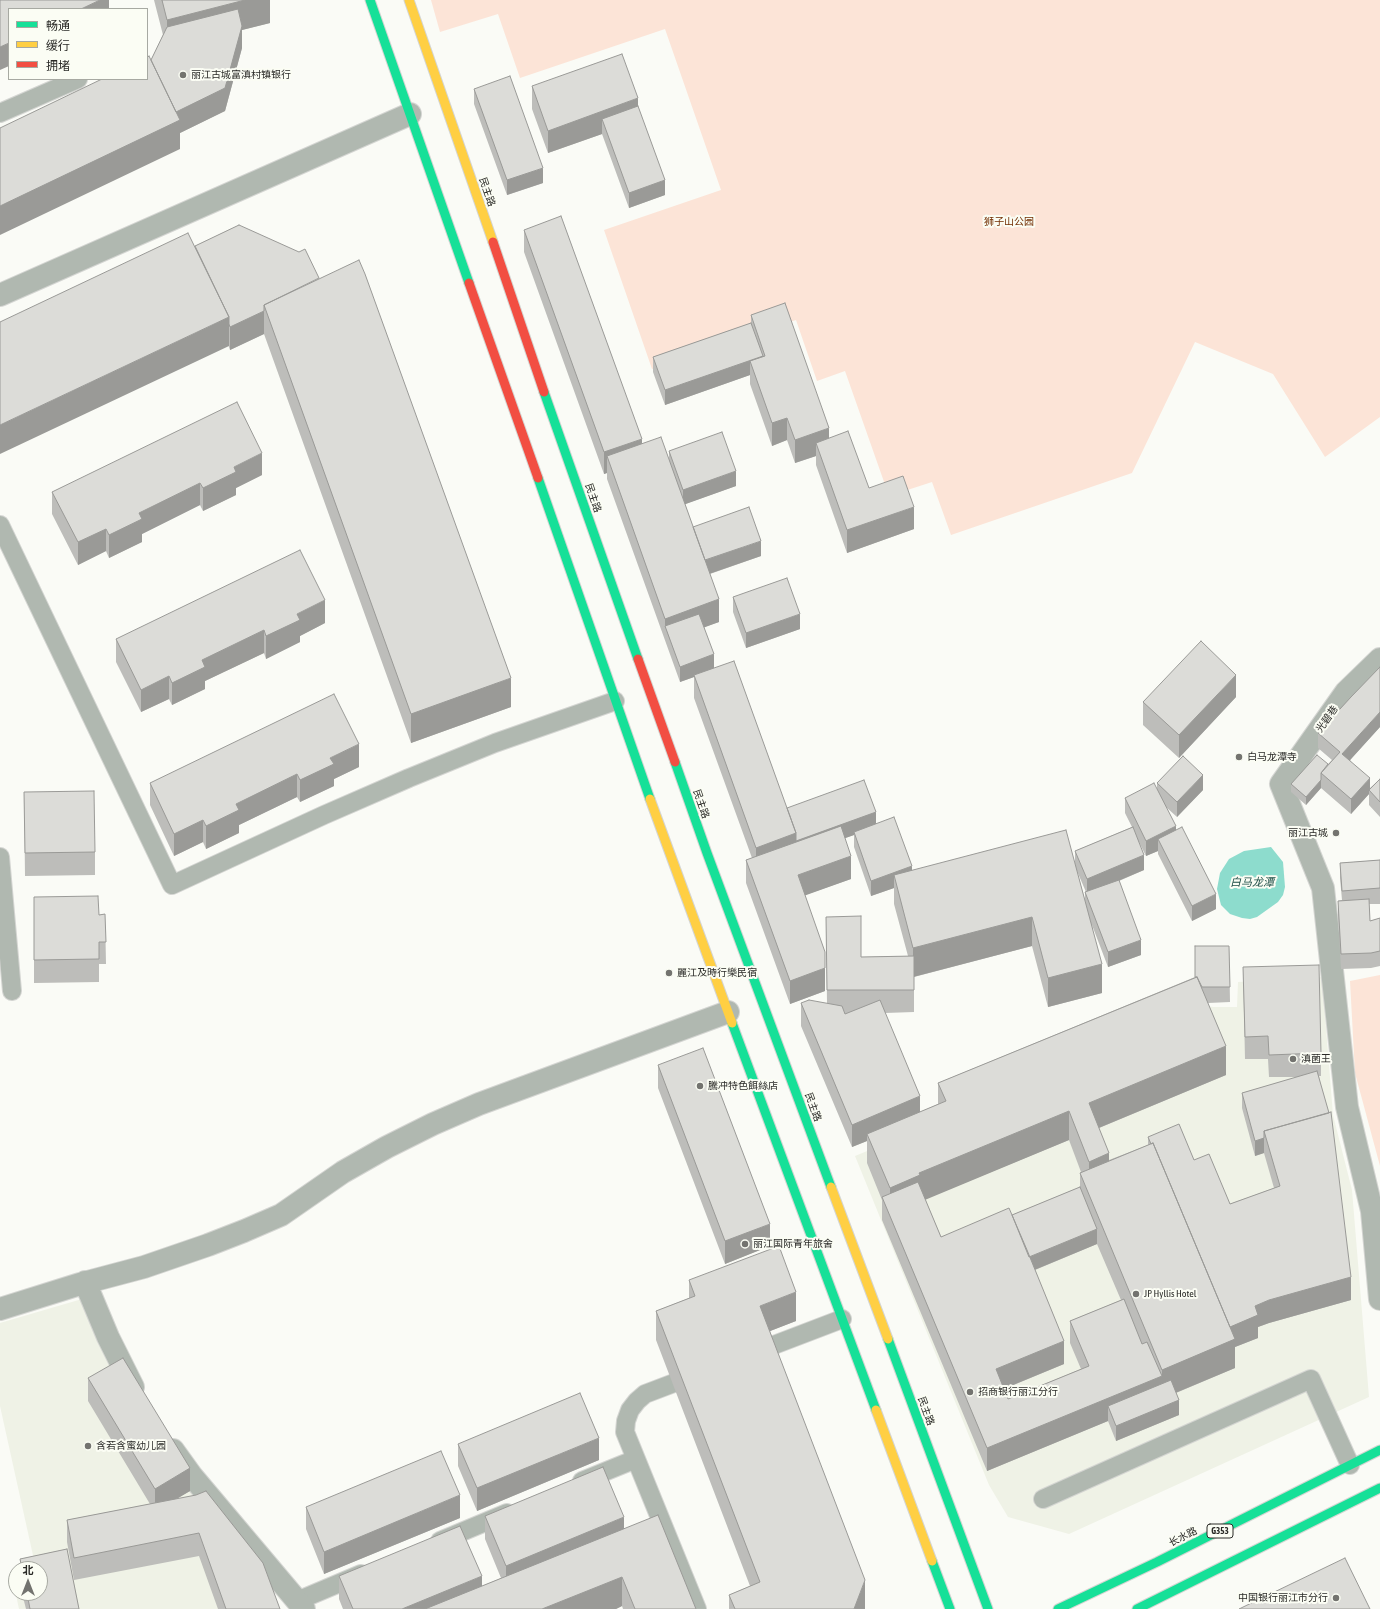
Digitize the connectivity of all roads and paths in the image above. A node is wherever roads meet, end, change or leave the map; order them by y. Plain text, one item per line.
1 (370, 0) edge
2 (408, 0) edge
3 (76, 80) edge
4 (0, 113) edge
5 (410, 114) junction
6 (0, 295) edge
7 (0, 524) edge
8 (1380, 659) edge
9 (615, 701) junction
10 (0, 857) edge
11 (12, 991) dead end
12 (728, 1012) junction
13 (85, 1282) junction
14 (1380, 1299) edge
15 (0, 1309) edge
16 (842, 1319) junction
17 (740, 1358) edge
18 (711, 1369) edge
19 (143, 1403) edge
20 (162, 1434) edge
21 (1380, 1450) edge
22 (636, 1459) junction
23 (1350, 1465) junction
24 (570, 1487) edge
25 (1380, 1488) edge
26 (1042, 1499) dead end
27 (525, 1505) edge
28 (422, 1548) edge
29 (378, 1567) edge
30 (301, 1605) edge
31 (697, 1609) edge
32 (950, 1609) edge
33 (988, 1609) edge
34 (1058, 1609) edge
35 (1137, 1609) edge

1 - 5 main road
2 - 33 main road, 民主路
3 - 4 lane
5 - 6 street
5 - 9 main road
7 - 9 lane
8 - 14 street, 光碧巷
9 - 12 main road
10 - 11 lane
12 - 13 street
12 - 16 main road
13 - 15 street
13 - 19 street
16 - 17 lane
16 - 32 main road
18 - 22 lane
20 - 30 street
21 - 23 main road, 长水路 / G353
22 - 24 lane
22 - 31 lane
23 - 26 lane
23 - 34 main road, 长水路 / G353
25 - 35 main road
27 - 28 lane
29 - 30 lane

